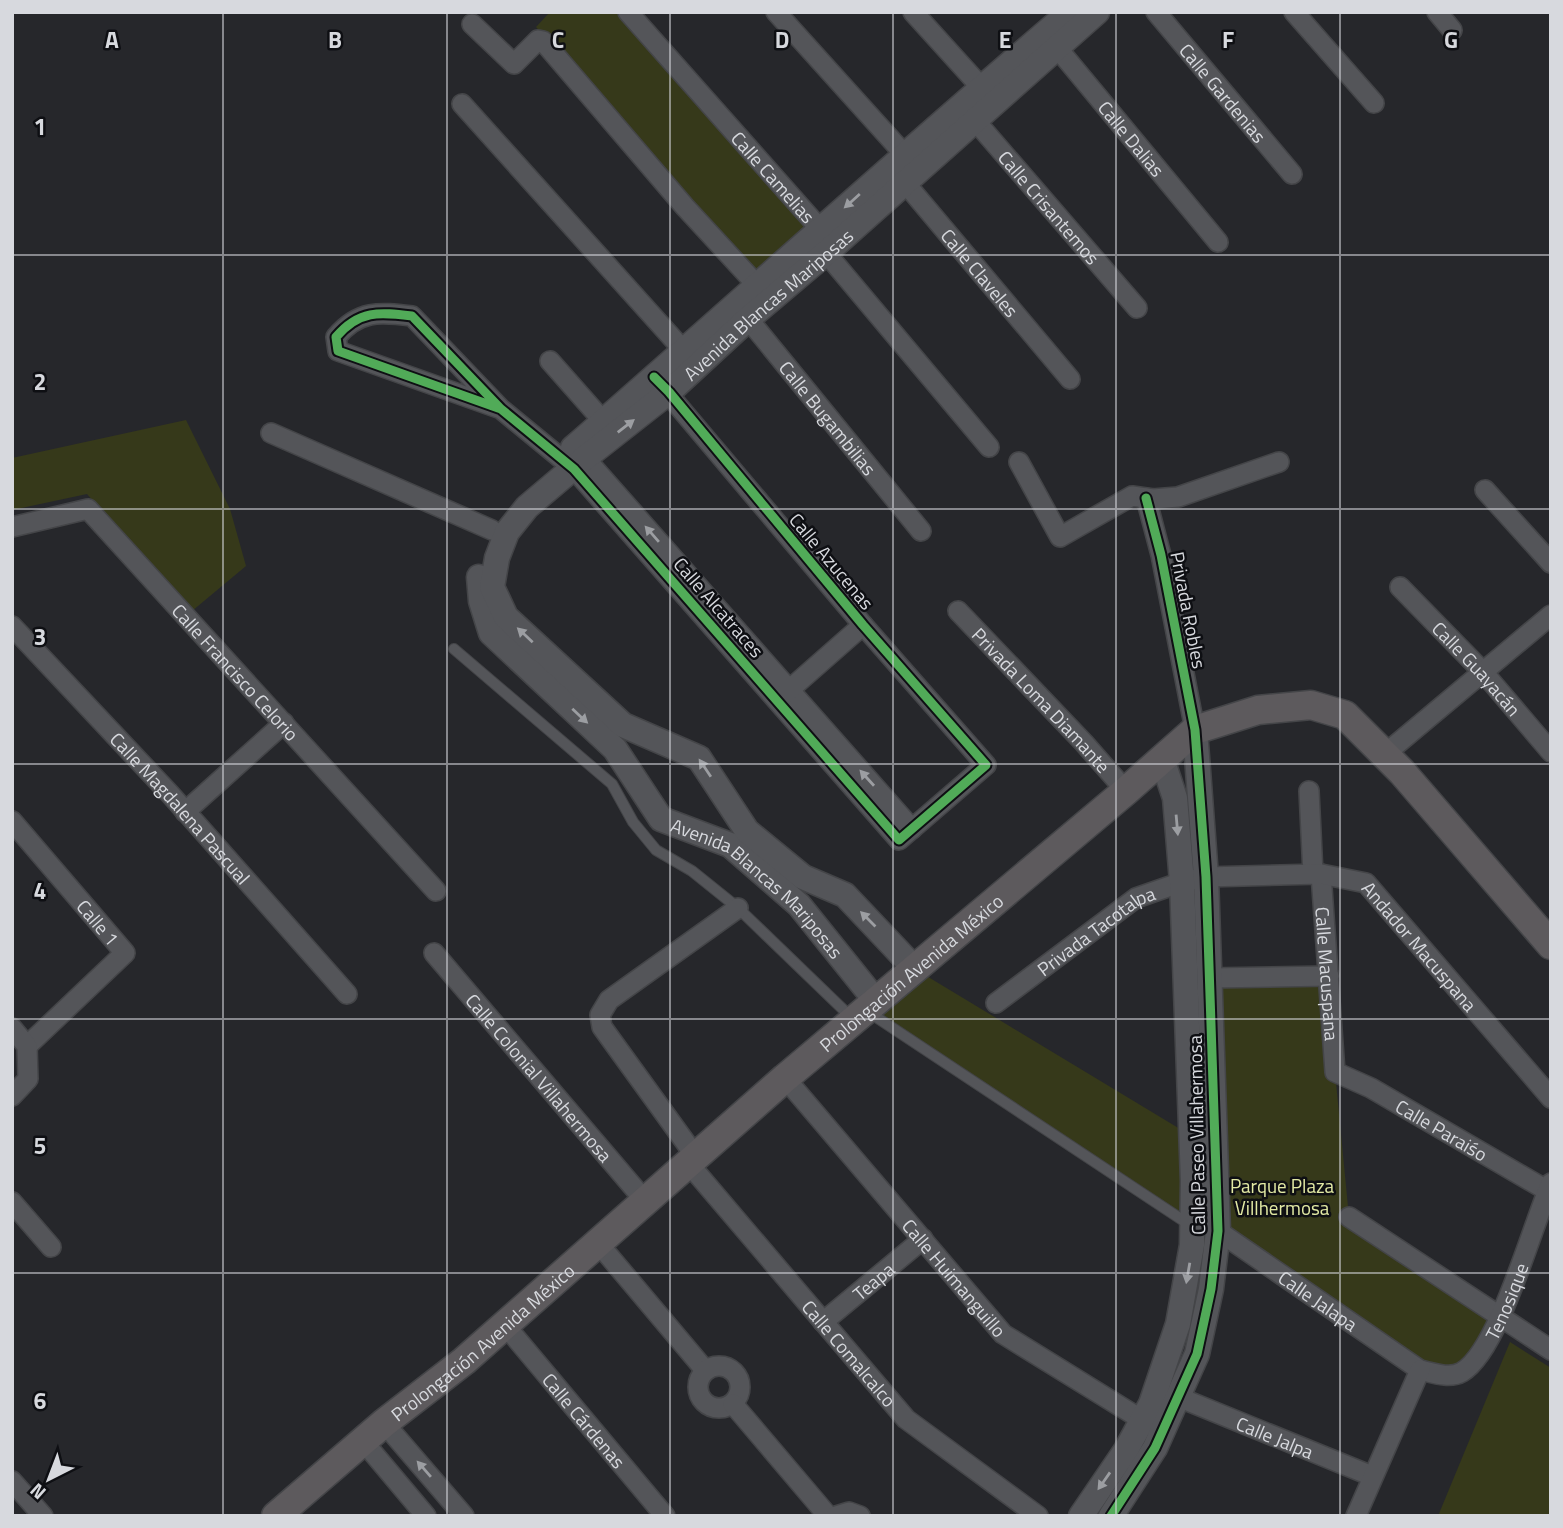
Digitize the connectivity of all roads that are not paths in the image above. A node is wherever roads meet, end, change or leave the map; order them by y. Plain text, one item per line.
1 (628, 12) edge
2 (776, 12) edge
3 (913, 12) edge
4 (1097, 12) edge
5 (1156, 12) edge
6 (1294, 12) edge
7 (1437, 12) edge
8 (472, 24) dead end
9 (1060, 27) edge
10 (1452, 30) dead end
11 (988, 95) junction
12 (1374, 103) dead end
13 (462, 104) dead end
14 (968, 112) junction
15 (905, 168) junction
16 (1292, 174) dead end
17 (823, 241) junction
18 (1218, 242) dead end
19 (764, 293) junction
20 (1138, 308) dead end
21 (742, 312) junction
22 (690, 358) junction
23 (550, 361) dead end
24 (1070, 379) dead end
25 (661, 385) junction
26 (501, 409) junction
27 (603, 421) junction
28 (271, 433) dead end
29 (989, 447) dead end
30 (574, 458) junction
31 (1018, 462) dead end
32 (1279, 462) dead end
33 (1485, 490) dead end
34 (1146, 498) junction
35 (12, 527) edge
36 (492, 530) junction
37 (920, 531) dead end
38 (1551, 563) edge
39 (1400, 587) dead end
40 (958, 611) dead end
41 (1551, 615) edge
42 (863, 625) junction
43 (12, 626) edge
44 (454, 649) dead end
45 (1483, 672) junction
46 (783, 695) junction
47 (284, 723) junction
48 (1195, 730) junction
49 (1551, 752) edge
50 (1385, 754) junction
51 (1162, 759) junction
52 (1126, 791) junction
53 (1308, 791) dead end
54 (186, 812) junction
55 (12, 821) edge
56 (906, 835) joint
57 (1317, 874) junction
58 (1206, 877) junction
59 (1182, 882) junction
60 (436, 891) dead end
61 (738, 908) junction
62 (1551, 945) edge
63 (434, 953) dead end
64 (915, 969) junction
65 (1329, 976) junction
66 (1210, 978) junction
67 (347, 994) dead end
68 (996, 1003) dead end
69 (865, 1010) junction
70 (12, 1028) edge
71 (27, 1046) junction
72 (1335, 1072) joint
73 (785, 1078) junction
74 (12, 1096) edge
75 (1551, 1098) edge
76 (692, 1161) junction
77 (1204, 1181) junction
78 (1549, 1187) edge
79 (12, 1202) edge
80 (646, 1202) junction
81 (1349, 1217) dead end
82 (1205, 1229) junction
83 (923, 1239) junction
84 (598, 1243) junction
85 (51, 1247) dead end
86 (1500, 1317) junction
87 (823, 1322) junction
88 (505, 1325) junction
89 (1551, 1350) edge
90 (705, 1370) junction
91 (1420, 1370) junction
92 (1178, 1397) junction
93 (733, 1404) junction
94 (384, 1423) junction
95 (1152, 1426) junction
96 (363, 1441) junction
97 (1372, 1476) junction
98 (12, 1481) edge
99 (1112, 1515) edge
100 (43, 1516) edge
101 (276, 1516) edge
102 (426, 1516) edge
103 (464, 1516) edge
104 (664, 1516) edge
105 (828, 1516) edge
106 (836, 1516) edge
107 (860, 1516) edge
108 (1038, 1516) edge
109 (1081, 1516) edge
110 (1356, 1516) edge

1 - 17 street, Calle Camelias
2 - 15 street, Calle Claveles
3 - 11 street
4 - 9 street, Avenida Blancas Mariposas
5 - 16 street, Calle Gardenias
6 - 12 street
7 - 10 street
8 - 19 street
9 - 11 street, Avenida Blancas Mariposas
9 - 18 street, Calle Dalias
11 - 14 street, Avenida Blancas Mariposas
13 - 22 street
14 - 15 street, Avenida Blancas Mariposas
14 - 20 street, Calle Crisantemos
15 - 17 street, Avenida Blancas Mariposas
15 - 24 street, Calle Claveles
17 - 19 street, Avenida Blancas Mariposas
17 - 29 street, Calle Camelias
19 - 21 street, Avenida Blancas Mariposas
21 - 22 street, Avenida Blancas Mariposas
21 - 37 street, Calle Bugambilias
22 - 25 street, Avenida Blancas Mariposas
23 - 27 street
25 - 27 street, Avenida Blancas Mariposas
30 -> 25 street, Avenida Blancas Mariposas
25 - 42 street, Calle Azucenas
26 - 26 street, Calle Alcatraces
26 - 30 street, Calle Alcatraces
27 - 30 street, Avenida Blancas Mariposas
28 - 36 street
30 - 36 street, Avenida Blancas Mariposas
30 - 46 street, Calle Alcatraces
64 -> 30 street, Avenida Blancas Mariposas
31 - 34 street
32 - 34 street
33 - 38 street
34 - 48 street, Privada Robles
35 - 47 street, Calle Francisco Celorio
36 -> 69 street, Avenida Blancas Mariposas
39 - 45 street, Calle Guayacán
40 - 52 street, Privada Loma Diamante
41 - 45 street
42 - 46 street
42 - 56 street, Calle Azucenas
43 - 54 street, Calle Magdalena Pascual
44 - 61 lane
45 - 49 street, Calle Guayacán
45 - 50 street
46 - 56 street, Calle Alcatraces
47 - 54 street
47 - 60 street, Calle Francisco Celorio
48 - 50 main road, Prolongación Avenida México
48 - 51 main road, Prolongación Avenida México
48 - 58 street, Calle Paseo Villahermosa
50 - 62 main road, Prolongación Avenida México
51 - 52 main road, Prolongación Avenida México
51 -> 59 street, Calle Paseo Villahermosa
52 - 64 main road, Prolongación Avenida México
53 - 57 street, Calle Macuspana
54 - 67 street, Calle Magdalena Pascual
55 - 71 street, Calle 1
57 - 58 street, Andador Macuspana
57 - 65 street, Calle Macuspana
57 - 75 street, Andador Macuspana
58 - 59 street, Privada Tacotalpa
58 - 66 street, Calle Paseo Villahermosa
59 - 68 street, Privada Tacotalpa
59 - 77 street, Calle Paseo Villahermosa
61 - 69 lane
61 - 76 street, Calle Comalcalco
63 - 80 street, Calle Colonial Villahermosa
64 - 69 main road, Prolongación Avenida México
65 - 66 street
65 - 72 street, Calle Macuspana
66 - 77 street, Calle Paseo Villahermosa
69 - 73 main road, Prolongación Avenida México
69 - 82 lane
70 - 71 street
71 - 74 street
72 - 78 street, Calle Paraiśo
73 - 76 main road, Prolongación Avenida México
73 - 83 street, Calle Huimanguillo
76 - 80 main road, Prolongación Avenida México
76 - 87 street, Calle Comalcalco
77 - 82 street, Calle Paseo Villahermosa
78 - 86 street, Tenosique
79 - 85 street
80 - 84 main road, Prolongación Avenida México
81 - 86 street
82 - 91 street, Calle Jalapa
82 - 92 street, Calle Paseo Villahermosa
82 -> 95 street, Calle Paseo Villahermosa
83 - 87 street, Teapa
83 - 95 street, Calle Huimanguillo
84 - 88 main road, Prolongación Avenida México
84 - 90 street
86 - 89 street
86 - 91 street, Tenosique
87 - 108 street, Calle Comalcalco
88 - 94 main road, Prolongación Avenida México
88 - 104 street, Calle Cárdenas
90 - 93 street
90 - 93 street
91 - 97 street
92 - 95 street, Calle Paseo Villahermosa
92 - 97 street, Calle Jalpa
93 - 105 street
94 - 96 main road, Prolongación Avenida México
103 -> 94 street
95 - 99 street, Calle Paseo Villahermosa
95 -> 109 street, Calle Paseo Villahermosa
96 - 101 main road, Prolongación Avenida México
96 - 102 street
97 - 110 street
98 - 100 street
106 - 107 street

